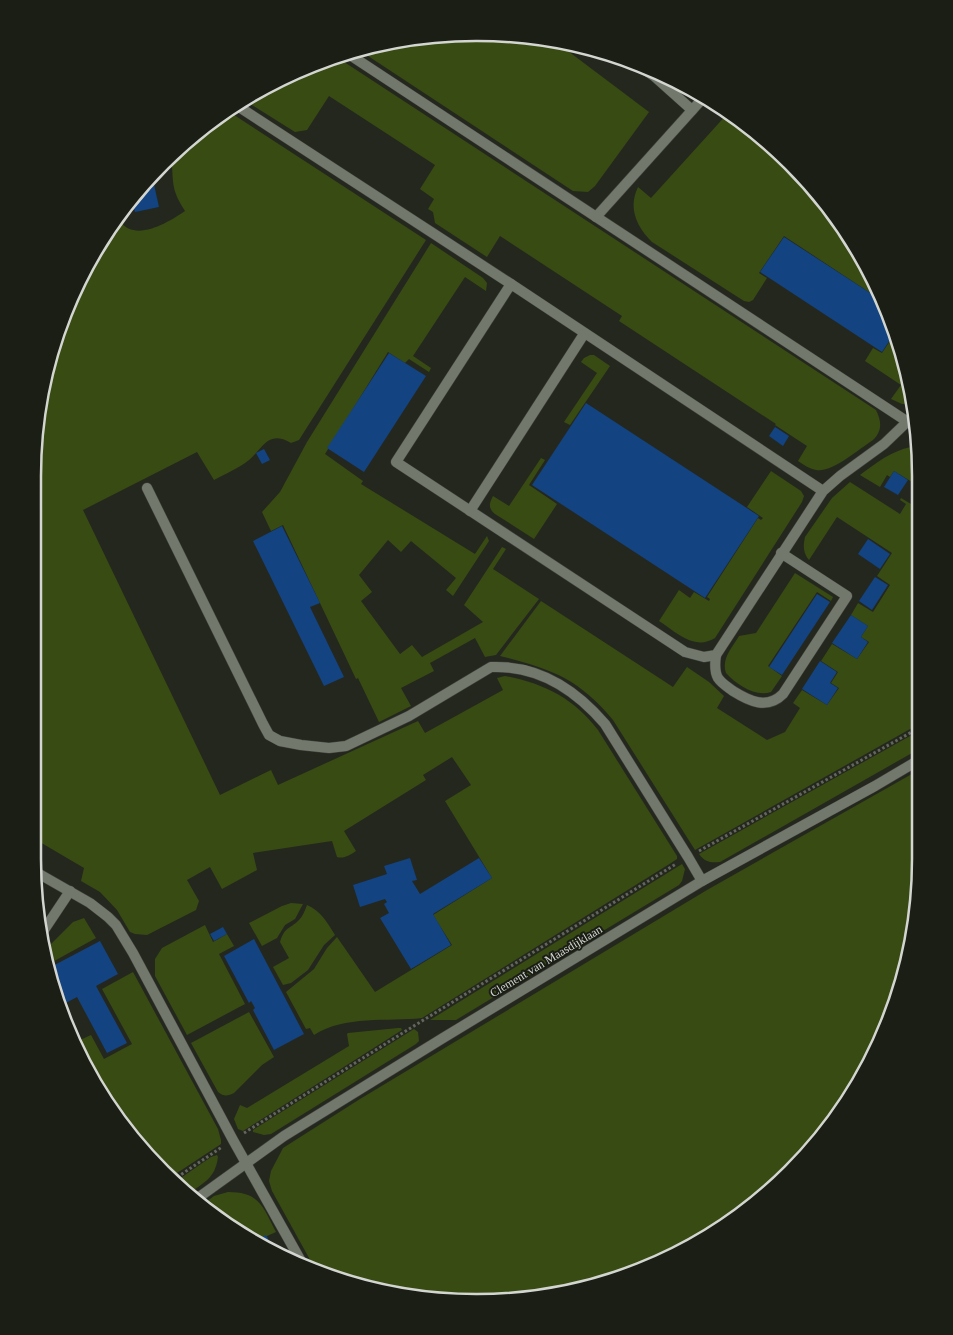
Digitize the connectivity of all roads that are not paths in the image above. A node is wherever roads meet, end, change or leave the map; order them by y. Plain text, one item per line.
1 (355, 59) edge
2 (661, 82) edge
3 (699, 103) edge
4 (243, 110) edge
5 (692, 110) junction
6 (596, 217) junction
7 (510, 284) junction
8 (584, 334) junction
9 (908, 422) edge
10 (909, 429) edge
11 (147, 488) dead end
12 (823, 491) junction
13 (470, 511) junction
14 (781, 553) junction
15 (716, 655) junction
16 (912, 764) edge
17 (42, 875) edge
18 (702, 881) junction
19 (70, 891) junction
20 (47, 926) edge
21 (246, 1162) junction
22 (201, 1195) edge
23 (298, 1255) edge

1 - 6 street
2 - 5 street
3 - 5 street
4 - 7 street
5 - 6 street
6 - 9 street
7 - 8 street
7 - 13 street
8 - 12 street
8 - 13 street
10 - 12 street
11 - 18 street
12 - 14 street
13 - 15 street
14 - 15 street
14 - 15 street
16 - 18 street, Clement van Maasdijklaan
17 - 19 street
18 - 21 street, Clement van Maasdijklaan
19 - 20 street
19 - 21 street
21 - 22 street, Clement van Maasdijklaan
21 - 23 street

